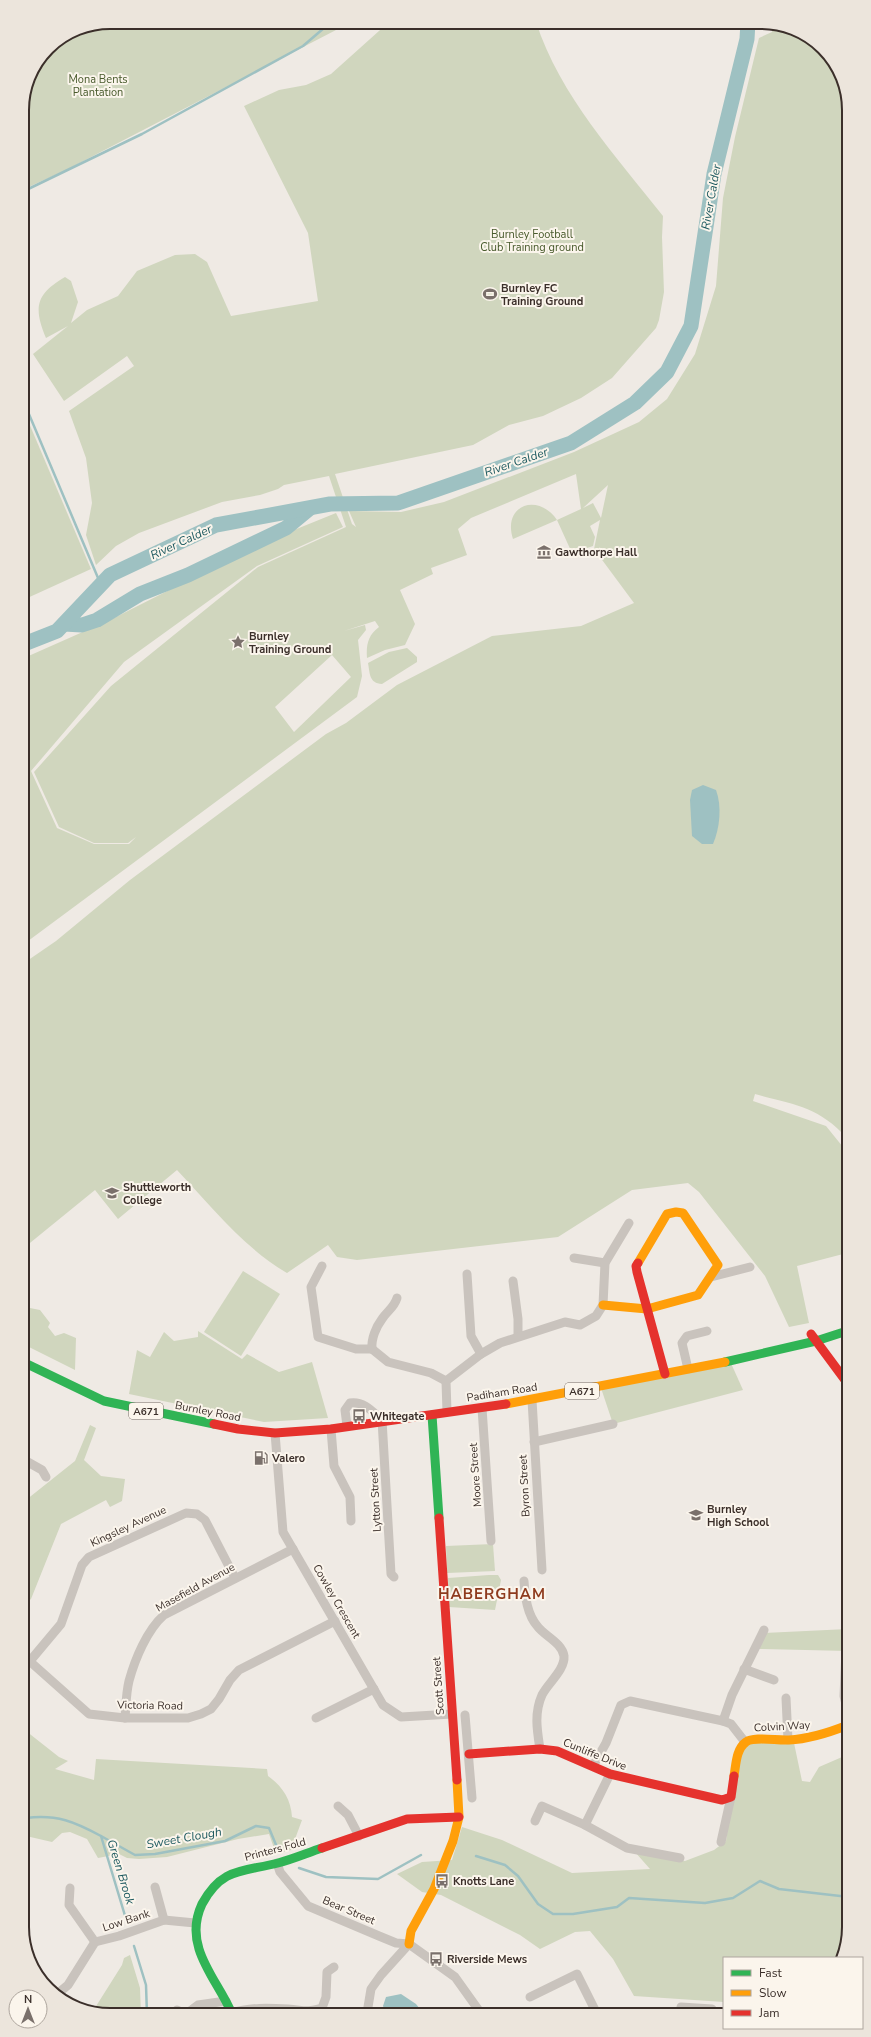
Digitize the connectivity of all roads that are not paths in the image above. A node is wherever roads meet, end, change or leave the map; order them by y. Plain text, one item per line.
1 (629, 1223) dead end
2 (574, 1258) dead end
3 (605, 1263) junction
4 (322, 1266) dead end
5 (750, 1267) dead end
6 (467, 1274) dead end
7 (711, 1276) junction
8 (513, 1281) dead end
9 (397, 1298) dead end
10 (603, 1304) junction
11 (647, 1309) junction
12 (842, 1324) edge
13 (707, 1331) dead end
14 (810, 1333) junction
15 (842, 1333) edge
16 (518, 1335) junction
17 (816, 1341) junction
18 (372, 1349) junction
19 (481, 1354) junction
20 (730, 1361) junction
21 (29, 1365) edge
22 (688, 1370) junction
23 (665, 1374) junction
24 (842, 1376) edge
25 (446, 1381) junction
26 (532, 1400) junction
27 (482, 1408) junction
28 (448, 1412) junction
29 (432, 1415) junction
30 (382, 1420) junction
31 (613, 1424) dead end
32 (347, 1426) junction
33 (331, 1429) junction
34 (275, 1433) junction
35 (534, 1442) junction
36 (29, 1463) edge
37 (46, 1477) dead end
38 (351, 1521) dead end
39 (491, 1541) dead end
40 (293, 1549) junction
41 (542, 1570) dead end
42 (394, 1577) dead end
43 (235, 1578) junction
44 (524, 1581) dead end
45 (335, 1621) junction
46 (764, 1630) dead end
47 (29, 1658) edge
48 (29, 1660) edge
49 (744, 1669) junction
50 (774, 1680) dead end
51 (374, 1689) junction
52 (786, 1698) dead end
53 (452, 1714) junction
54 (466, 1715) dead end
55 (125, 1718) junction
56 (316, 1718) dead end
57 (723, 1721) junction
58 (842, 1727) edge
59 (788, 1740) junction
60 (745, 1742) junction
61 (540, 1749) junction
62 (469, 1754) junction
63 (593, 1766) junction
64 (610, 1774) junction
65 (731, 1795) junction
66 (472, 1798) dead end
67 (338, 1806) dead end
68 (459, 1817) junction
69 (535, 1821) dead end
70 (585, 1825) junction
71 (359, 1836) junction
72 (722, 1842) dead end
73 (680, 1858) dead end
74 (277, 1863) junction
75 (155, 1886) dead end
76 (70, 1888) dead end
77 (164, 1920) junction
78 (195, 1923) junction
79 (95, 1942) junction
80 (409, 1944) junction
81 (334, 1967) dead end
82 (61, 1991) edge
83 (530, 1998) dead end
84 (226, 2001) junction
85 (681, 2007) dead end
86 (194, 2008) edge
87 (230, 2008) edge
88 (322, 2008) edge
89 (368, 2008) edge
90 (477, 2008) edge
91 (594, 2008) edge
92 (687, 2008) edge

1 - 3 street
2 - 3 street
3 - 10 street
4 - 18 street
5 - 7 street
6 - 19 street
7 - 11 street
7 - 11 street
8 - 16 street
9 - 18 street
10 - 11 street
10 - 16 street
11 - 23 street
12 - 14 street, Padiham Road / A671
13 - 22 street
14 - 17 street
14 - 20 street, Padiham Road / A671
15 - 17 street, Padiham Road / A671
16 - 19 street
17 - 20 street, Padiham Road / A671
17 - 24 street
18 - 25 street
19 - 25 street
20 - 22 street, Padiham Road / A671
21 - 34 street, Burnley Road / A671
22 - 23 street, Padiham Road / A671
23 - 26 street, Padiham Road / A671
25 - 28 street
26 - 27 street, Padiham Road / A671
26 - 35 street, Byron Street
27 - 28 street, Padiham Road / A671
27 - 39 street, Moore Street
28 - 29 street, Padiham Road / A671
29 - 30 street, Padiham Road / A671
29 - 53 street, Scott Street
30 - 32 street, Padiham Road / A671
30 - 32 street
30 - 42 street, Lytton Street
31 - 35 street
32 - 33 street, Padiham Road / A671
33 - 34 street, Padiham Road / A671
33 - 38 street
34 - 40 street, Cowley Crescent
35 - 41 street, Byron Street
36 - 37 street
40 - 43 street, Masefield Avenue
40 - 45 street, Cowley Crescent
43 - 47 street, Kingsley Avenue
43 - 55 street, Masefield Avenue
44 - 61 street
45 - 51 street, Cowley Crescent
45 - 55 street, Victoria Road
46 - 49 street
48 - 55 street, Victoria Road
49 - 50 street
49 - 57 street
51 - 53 street, Cowley Crescent
51 - 56 street
52 - 59 street
53 - 68 street, Scott Street
54 - 62 street
57 - 60 street
57 - 63 street
58 - 59 street, Colvin Way
59 - 60 street, Colvin Way
60 - 65 street, Colvin Way
61 - 62 street, Cunliffe Drive
61 - 63 street, Cunliffe Drive
62 - 66 street
63 - 64 street, Cunliffe Drive
64 - 65 street, Cunliffe Drive
64 - 70 street
65 - 72 street
67 - 71 street
68 - 71 street, Printers Fold
68 - 80 street, Scott Street
69 - 70 street
70 - 73 street
71 - 74 street, Printers Fold
74 - 78 street, Printers Fold
74 - 80 street, Bear Street
75 - 77 street, Low Bank
76 - 79 street, Low Bank
77 - 78 street, Low Bank
77 - 79 street, Low Bank
78 - 84 street, Printers Fold
79 - 82 street, Low Bank
80 - 89 street
80 - 90 street
81 - 88 street
83 - 91 street
84 - 86 street
84 - 87 street, Printers Fold
85 - 92 street

